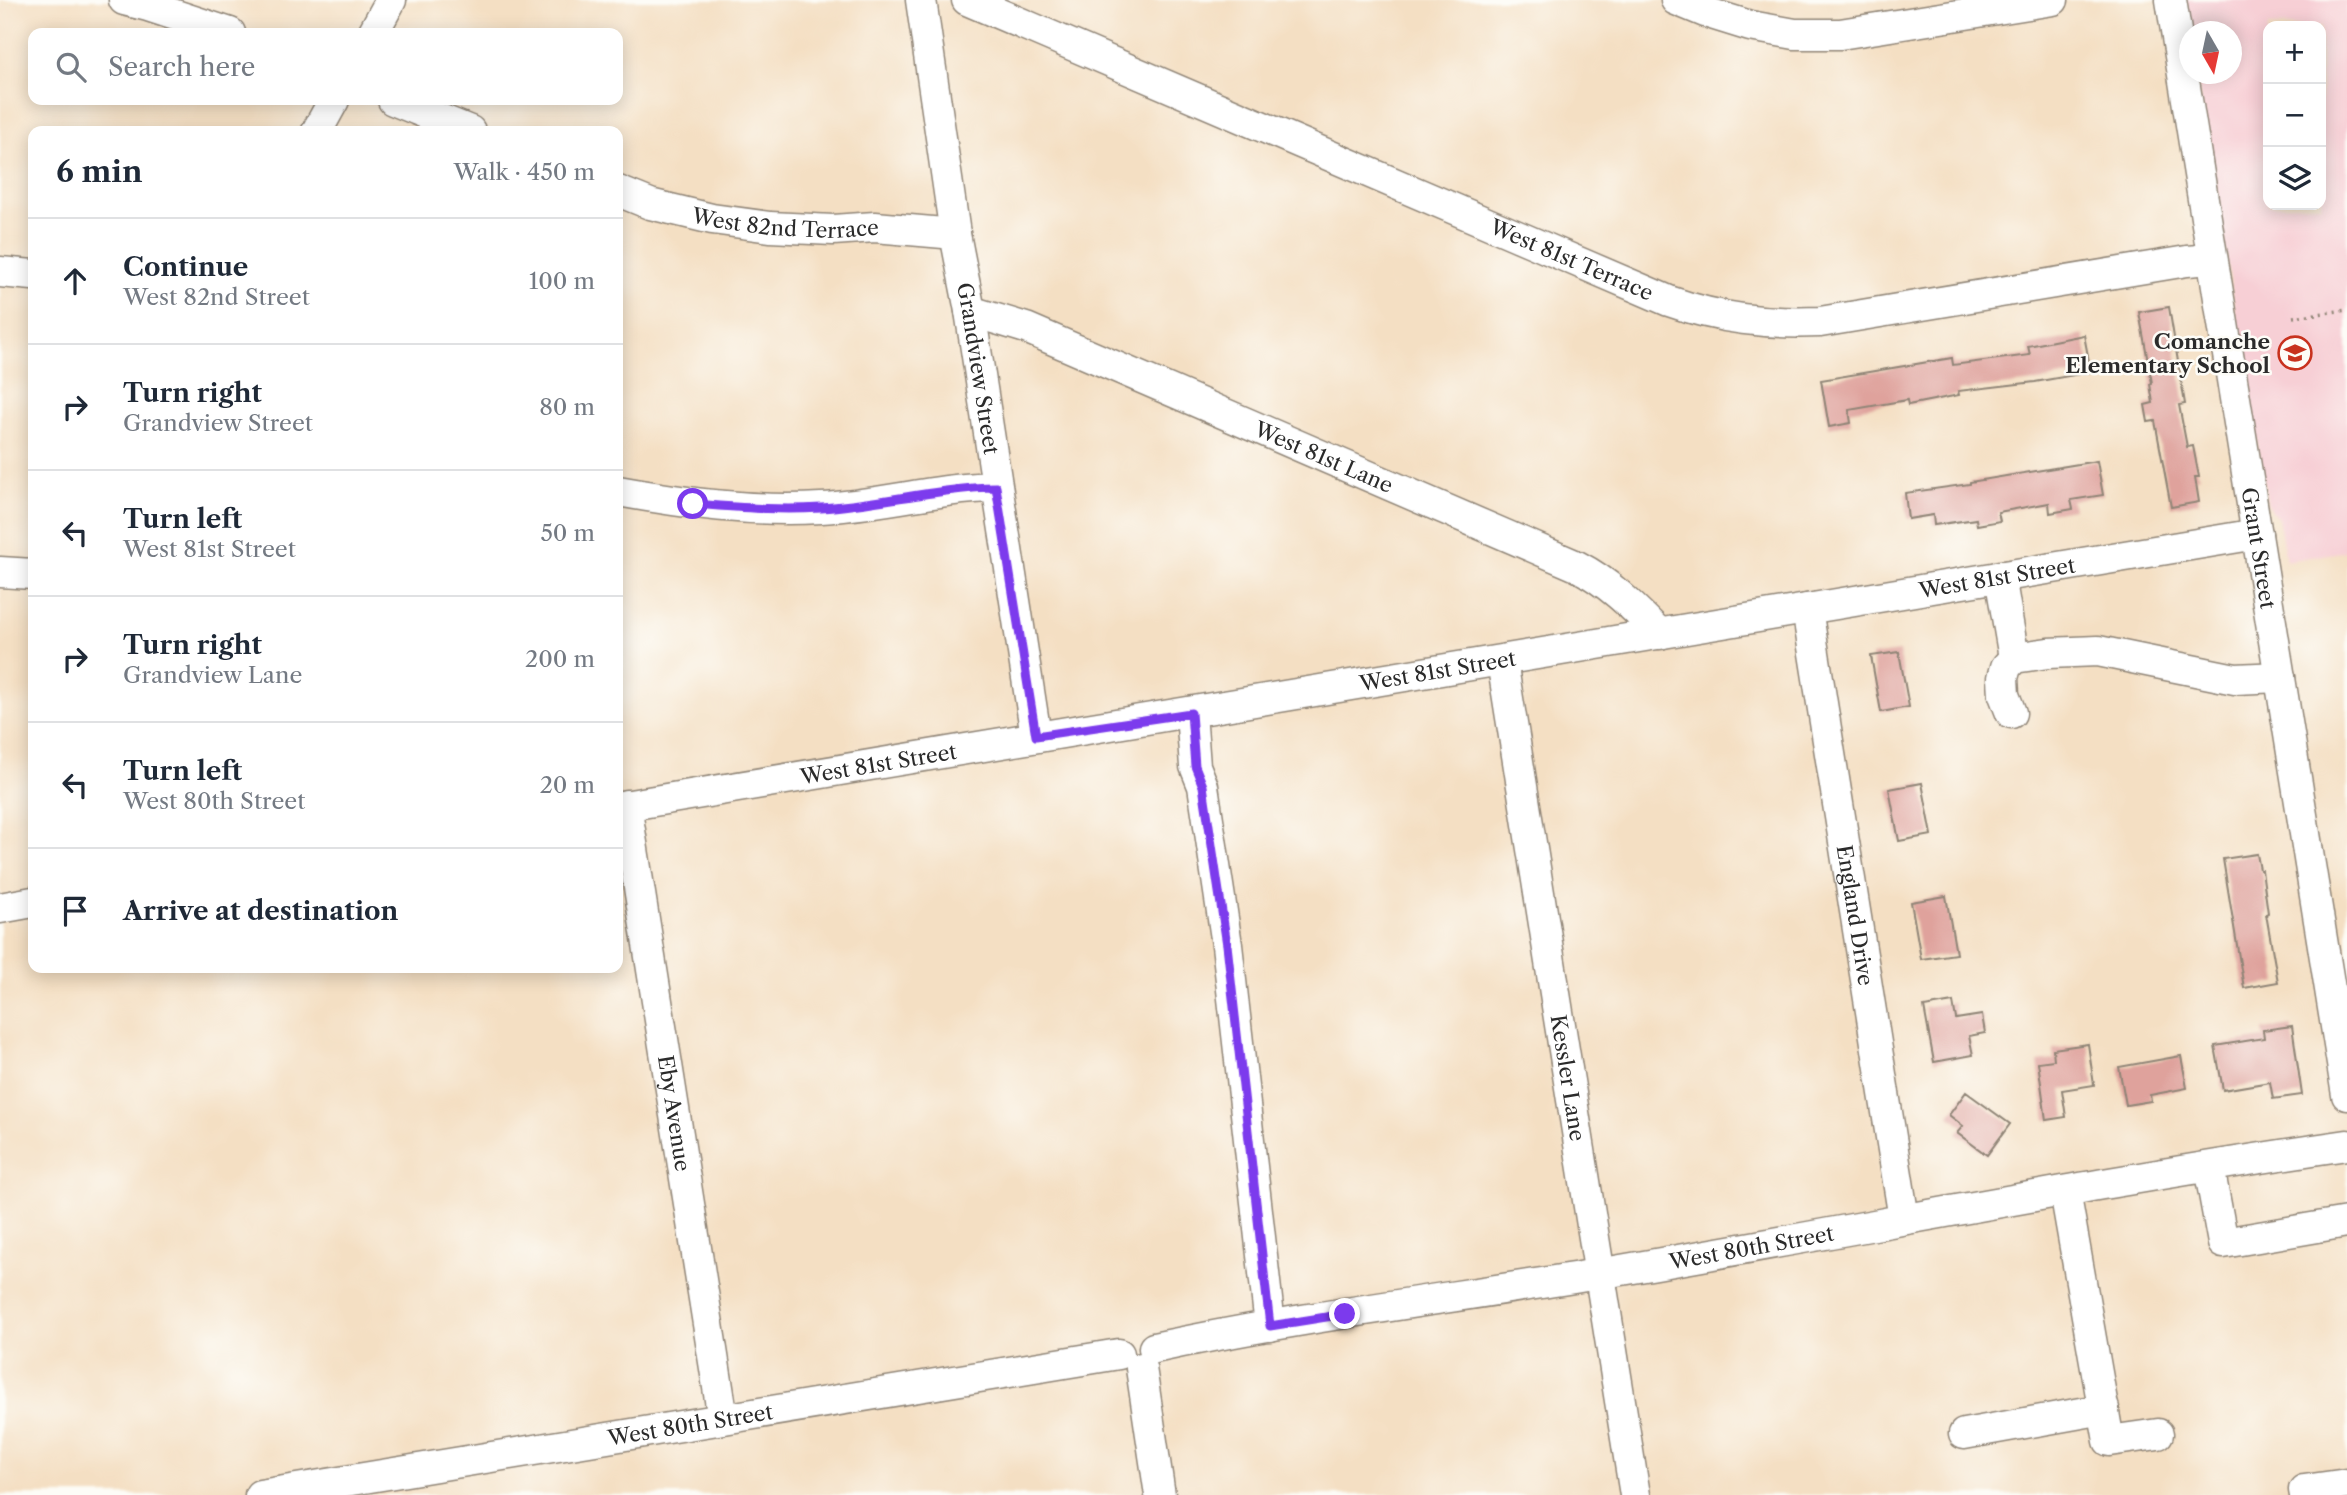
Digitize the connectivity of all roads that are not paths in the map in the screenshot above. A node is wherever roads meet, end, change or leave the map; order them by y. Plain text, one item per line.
1 (124, 0) edge
2 (391, 0) edge
3 (921, 0) edge
4 (967, 0) edge
5 (1676, 0) edge
6 (2053, 0) edge
7 (2171, 0) edge
8 (215, 28) edge
9 (376, 28) edge
10 (331, 105) edge
11 (405, 105) edge
12 (320, 126) edge
13 (458, 126) edge
14 (623, 193) edge
15 (955, 234) junction
16 (2212, 259) junction
17 (0, 272) edge
18 (28, 275) edge
19 (970, 311) junction
20 (996, 487) junction
21 (623, 492) edge
22 (2257, 534) junction
23 (0, 572) edge
24 (28, 574) edge
25 (2000, 576) junction
26 (1807, 609) junction
27 (1660, 634) junction
28 (2014, 658) junction
29 (1502, 661) junction
30 (2280, 677) junction
31 (1191, 713) junction
32 (2011, 713) dead end
33 (1036, 736) junction
34 (623, 806) edge
35 (623, 812) edge
36 (28, 903) edge
37 (0, 908) edge
38 (2347, 1095) edge
39 (2347, 1145) edge
40 (2209, 1167) junction
41 (2065, 1191) junction
42 (1904, 1219) junction
43 (2347, 1222) edge
44 (1599, 1274) junction
45 (1270, 1326) junction
46 (1138, 1357) junction
47 (2104, 1409) junction
48 (723, 1419) junction
49 (1964, 1434) dead end
50 (2158, 1434) dead end
51 (2347, 1484) edge
52 (260, 1495) edge
53 (1160, 1495) edge
54 (1635, 1495) edge
55 (2305, 1495) edge

1 - 8 street
2 - 9 street
3 - 15 street, Grandview Street
4 - 16 street, West 81st Terrace
5 - 6 street
7 - 16 street, Grant Street
10 - 12 street
11 - 13 street
14 - 15 street, West 82nd Terrace
15 - 19 street, Grandview Street
16 - 22 street, Grant Street
17 - 18 street
19 - 20 street, Grandview Street
19 - 27 street, West 81st Lane
20 - 21 street
20 - 33 street, Grandview Street
22 - 25 street, West 81st Street
22 - 30 street, Grant Street
23 - 24 street
25 - 26 street, West 81st Street
25 - 28 street
26 - 27 street, West 81st Street
26 - 42 street, England Drive
27 - 29 street, West 81st Street
28 - 30 street
28 - 32 street
29 - 31 street, West 81st Street
29 - 44 street, Kessler Lane
30 - 38 street, Grant Street
31 - 33 street, West 81st Street
31 - 45 street
33 - 34 street, West 81st Street
35 - 48 street, Eby Avenue
36 - 37 street
39 - 40 street, West 80th Street
40 - 41 street, West 80th Street
40 - 43 street
41 - 42 street, West 80th Street
41 - 47 street
42 - 44 street, West 80th Street
44 - 45 street, West 80th Street
44 - 54 street, Kessler Lane
45 - 46 street, West 80th Street
46 - 48 street, West 80th Street
46 - 53 street
47 - 49 street
47 - 50 street
48 - 52 street, West 80th Street
51 - 55 street

